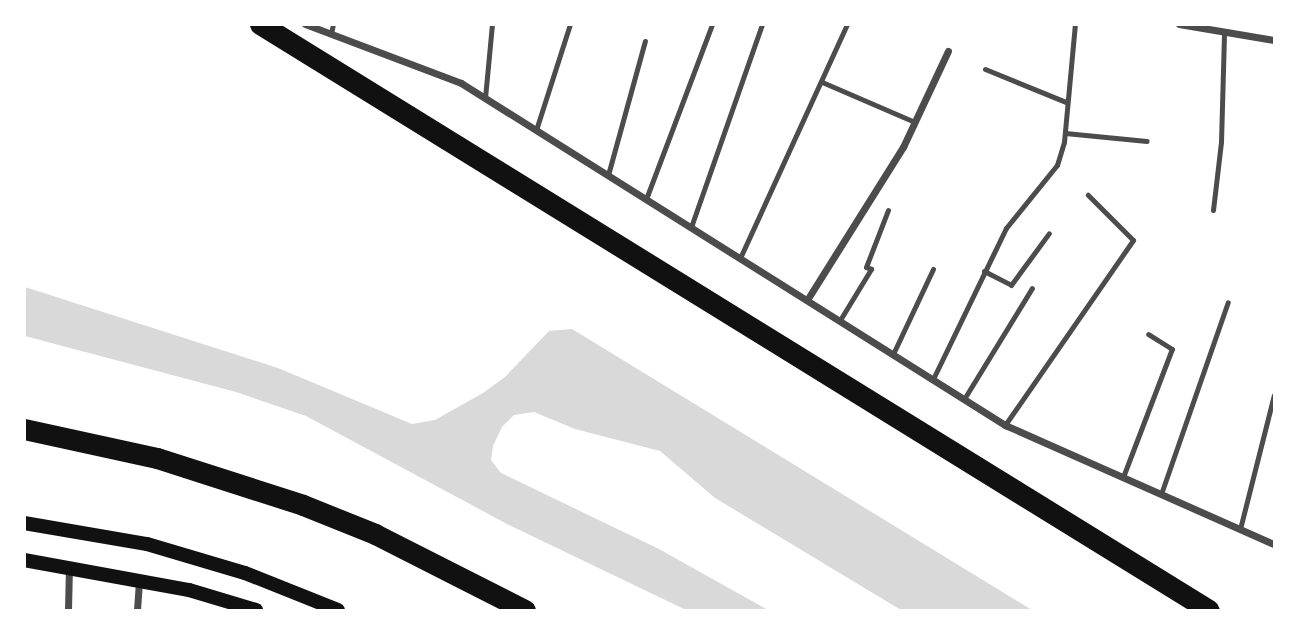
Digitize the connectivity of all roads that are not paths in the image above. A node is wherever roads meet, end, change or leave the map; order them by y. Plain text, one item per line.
1 (260, 24) edge
2 (305, 24) edge
3 (333, 24) edge
4 (492, 24) edge
5 (570, 24) edge
6 (712, 24) edge
7 (762, 24) edge
8 (847, 24) edge
9 (1075, 24) edge
10 (1179, 24) edge
11 (1224, 32) junction
12 (331, 34) junction
13 (1275, 40) edge
14 (645, 41) dead end
15 (948, 51) dead end
16 (985, 69) dead end
17 (822, 82) junction
18 (485, 98) junction
19 (1066, 102) junction
20 (915, 122) junction
21 (536, 130) junction
22 (1065, 133) junction
23 (1147, 141) dead end
24 (608, 175) junction
25 (1088, 195) dead end
26 (646, 199) junction
27 (888, 210) dead end
28 (1213, 210) dead end
29 (691, 227) junction
30 (1049, 233) dead end
31 (740, 258) junction
32 (933, 270) dead end
33 (984, 271) junction
34 (1032, 288) dead end
35 (807, 300) junction
36 (1228, 302) dead end
37 (840, 320) junction
38 (1148, 334) dead end
39 (893, 354) junction
40 (933, 379) junction
41 (1275, 395) edge
42 (964, 399) junction
43 (1005, 425) junction
44 (24, 429) edge
45 (1123, 477) junction
46 (1161, 494) junction
47 (24, 523) edge
48 (1240, 529) junction
49 (1275, 544) edge
50 (24, 560) edge
51 (69, 565) junction
52 (139, 580) junction
53 (222, 605) edge
54 (68, 611) edge
55 (137, 611) edge
56 (256, 611) edge
57 (338, 611) edge
58 (526, 611) edge
59 (1209, 611) edge

1 - 59 highway
2 - 12 street
3 - 12 lane
4 - 18 lane
5 - 21 lane
6 - 26 lane
7 - 29 lane
8 - 17 lane
9 - 19 lane
10 - 11 street
11 - 13 street
11 - 28 lane
12 - 18 street
14 - 24 lane
15 - 20 street
16 - 19 lane
17 - 20 lane
17 - 31 lane
18 - 21 street
19 - 22 lane
20 - 35 street
21 - 24 street
22 - 23 lane
22 - 33 lane
24 - 26 street
25 - 43 lane
26 - 29 street
27 - 37 lane
29 - 31 street
30 - 33 lane
31 - 35 street
32 - 39 lane
33 - 40 lane
34 - 42 lane
35 - 37 street
36 - 46 lane
37 - 39 street
38 - 45 lane
39 - 40 street
40 - 42 street
41 - 48 lane
42 - 43 street
43 - 45 street
44 - 58 highway
45 - 46 street
46 - 48 street
47 - 57 main road
48 - 49 street
50 - 51 main road
51 - 52 main road
51 - 54 street
52 - 53 main road
52 - 55 street
53 - 56 main road

